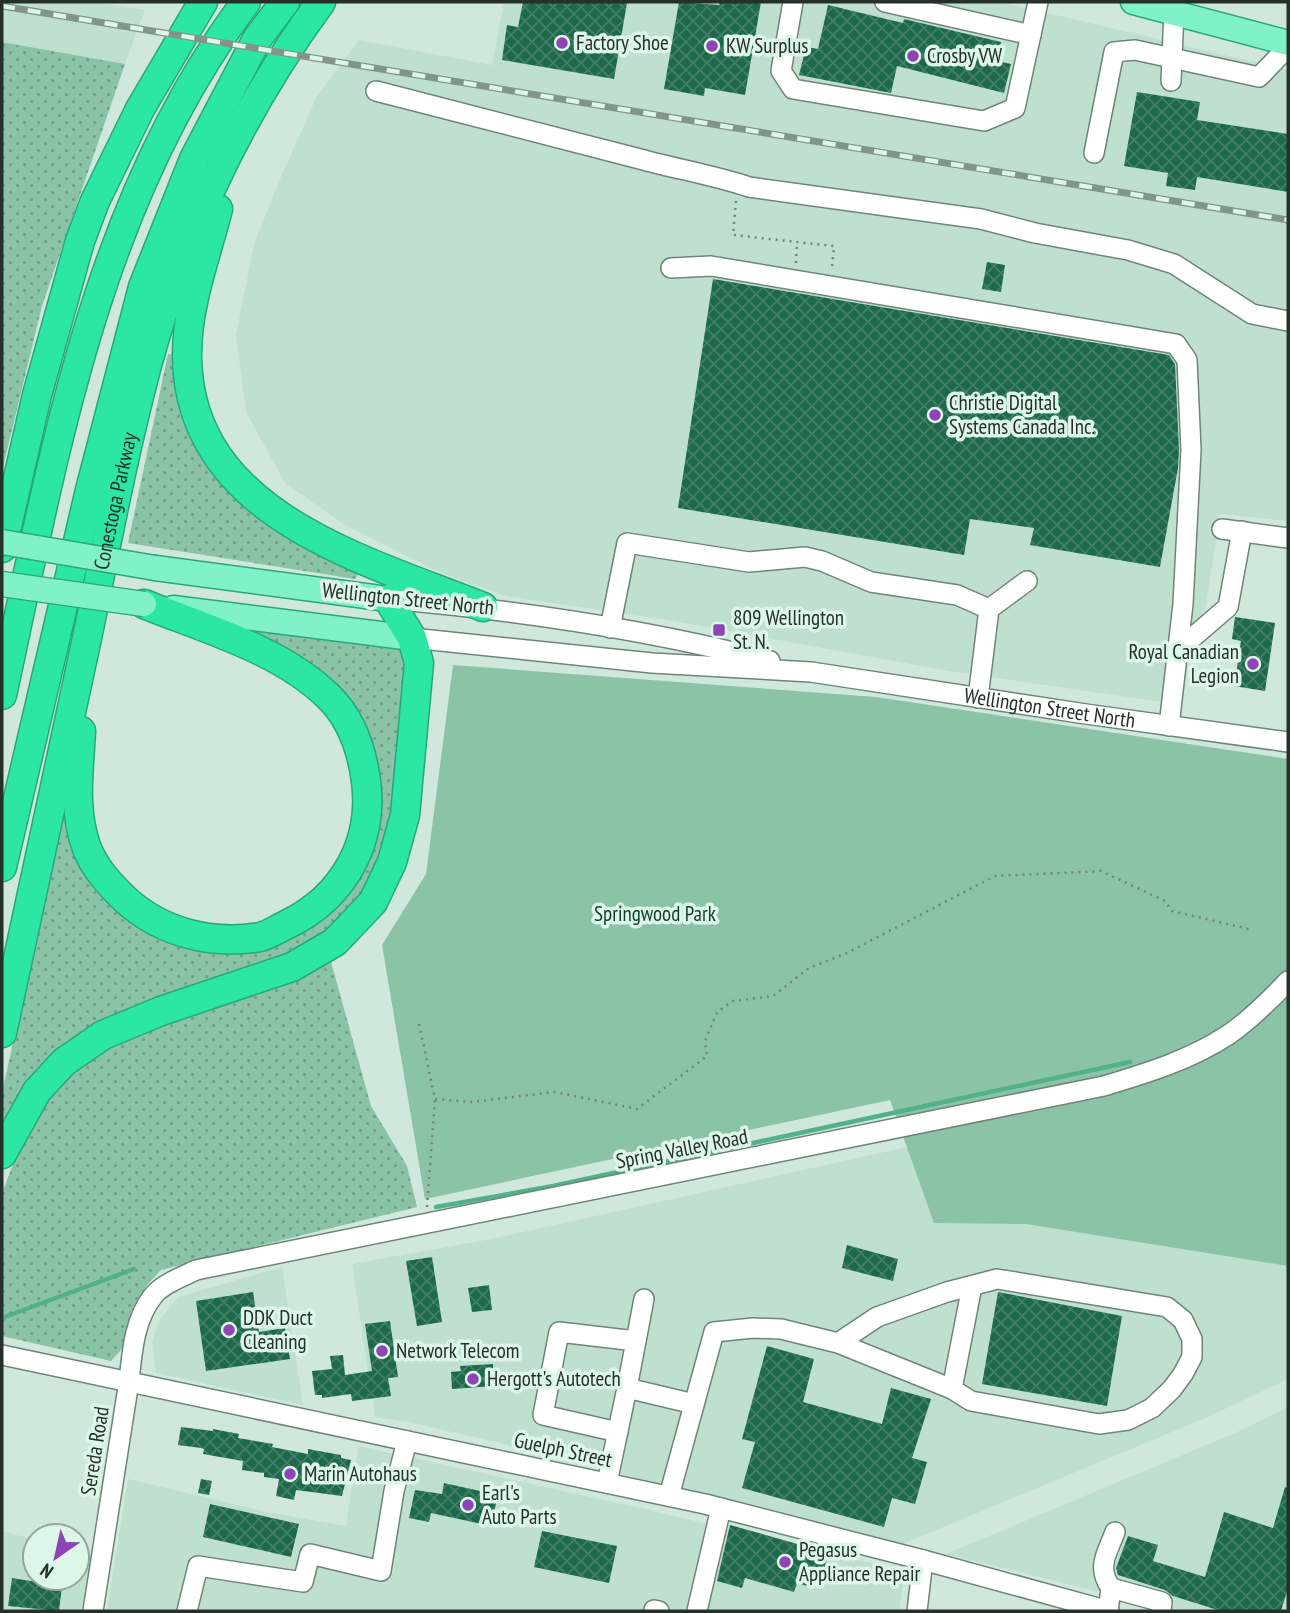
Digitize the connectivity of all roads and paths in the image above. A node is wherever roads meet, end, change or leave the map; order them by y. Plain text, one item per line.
1 (246, 2) edge
2 (285, 2) edge
3 (321, 2) edge
4 (793, 2) edge
5 (885, 2) edge
6 (1038, 2) edge
7 (1133, 2) edge
8 (201, 4) edge
9 (1174, 7) edge
10 (1031, 35) junction
11 (1288, 45) edge
12 (1173, 58) junction
13 (1171, 81) dead end
14 (376, 91) dead end
15 (238, 132) junction
16 (1094, 152) dead end
17 (738, 184) junction
18 (797, 242) junction
19 (671, 268) dead end
20 (795, 280) junction
21 (831, 286) junction
22 (1288, 321) edge
23 (1288, 538) edge
24 (2, 542) edge
25 (2, 548) edge
26 (1027, 581) dead end
27 (2, 584) edge
28 (388, 599) junction
29 (144, 604) junction
30 (483, 607) junction
31 (989, 609) junction
32 (610, 628) junction
33 (87, 637) junction
34 (412, 638) junction
35 (1178, 650) junction
36 (811, 672) junction
37 (2, 695) edge
38 (978, 698) junction
39 (1169, 726) junction
40 (1288, 742) edge
41 (2, 867) edge
42 (1253, 930) dead end
43 (1285, 992) edge
44 (419, 1024) dead end
45 (2, 1033) edge
46 (435, 1098) junction
47 (2, 1154) edge
48 (405, 1228) junction
49 (972, 1286) junction
50 (644, 1299) dead end
51 (636, 1341) junction
52 (838, 1343) junction
53 (2, 1355) edge
54 (129, 1381) junction
55 (627, 1388) junction
56 (952, 1389) junction
57 (694, 1404) junction
58 (618, 1432) junction
59 (407, 1441) junction
60 (607, 1483) junction
61 (669, 1496) junction
62 (721, 1508) junction
63 (1115, 1532) dead end
64 (923, 1560) junction
65 (1111, 1588) junction
66 (93, 1611) edge
67 (187, 1611) edge
68 (697, 1611) edge
69 (917, 1611) edge
70 (1109, 1611) edge
71 (1161, 1611) edge

1 - 37 highway
2 - 41 highway, Conestoga Parkway
3 - 15 highway, Conestoga Parkway
4 - 10 street
5 - 10 street
6 - 10 street
7 - 9 main road
8 - 25 highway
9 - 11 main road
9 - 12 street
11 - 12 street
12 - 13 street
12 - 16 street
14 - 17 street
15 - 30 highway
15 - 33 highway, Conestoga Parkway
17 - 18 path
17 - 22 street
18 - 20 path
18 - 21 path
19 - 20 street
20 - 21 street
21 - 35 street
23 - 35 street
24 - 28 main road, Wellington Street North, bridge
26 - 31 street
27 - 29 main road, Wellington Street North, bridge
28 - 30 street, Wellington Street North
28 - 34 highway
29 - 33 highway
29 - 34 main road, Wellington Street North
30 - 32 street, Wellington Street North
31 - 32 street
31 - 38 street
32 - 36 street, Wellington Street North
33 - 45 highway, Conestoga Parkway
34 - 36 street, Wellington Street North
34 - 47 highway
35 - 39 street
36 - 38 street, Wellington Street North
38 - 39 street, Wellington Street North
39 - 40 street, Wellington Street North
42 - 46 path
43 - 48 street, Spring Valley Road
44 - 46 path
46 - 48 path
48 - 54 street, Spring Valley Road
49 - 52 street
49 - 56 street
49 - 56 street
50 - 51 street
51 - 55 street
51 - 58 street
52 - 56 street
52 - 57 street
53 - 54 street, Guelph Street
54 - 59 street, Guelph Street
54 - 66 street, Sereda Road
55 - 57 street
55 - 58 street
57 - 61 street
58 - 60 street
59 - 60 street, Guelph Street
59 - 67 street
60 - 61 street, Guelph Street
61 - 62 street, Guelph Street
62 - 64 street, Guelph Street
62 - 68 street
63 - 65 street
64 - 69 street
64 - 70 street, Guelph Street
65 - 70 street
65 - 71 street

